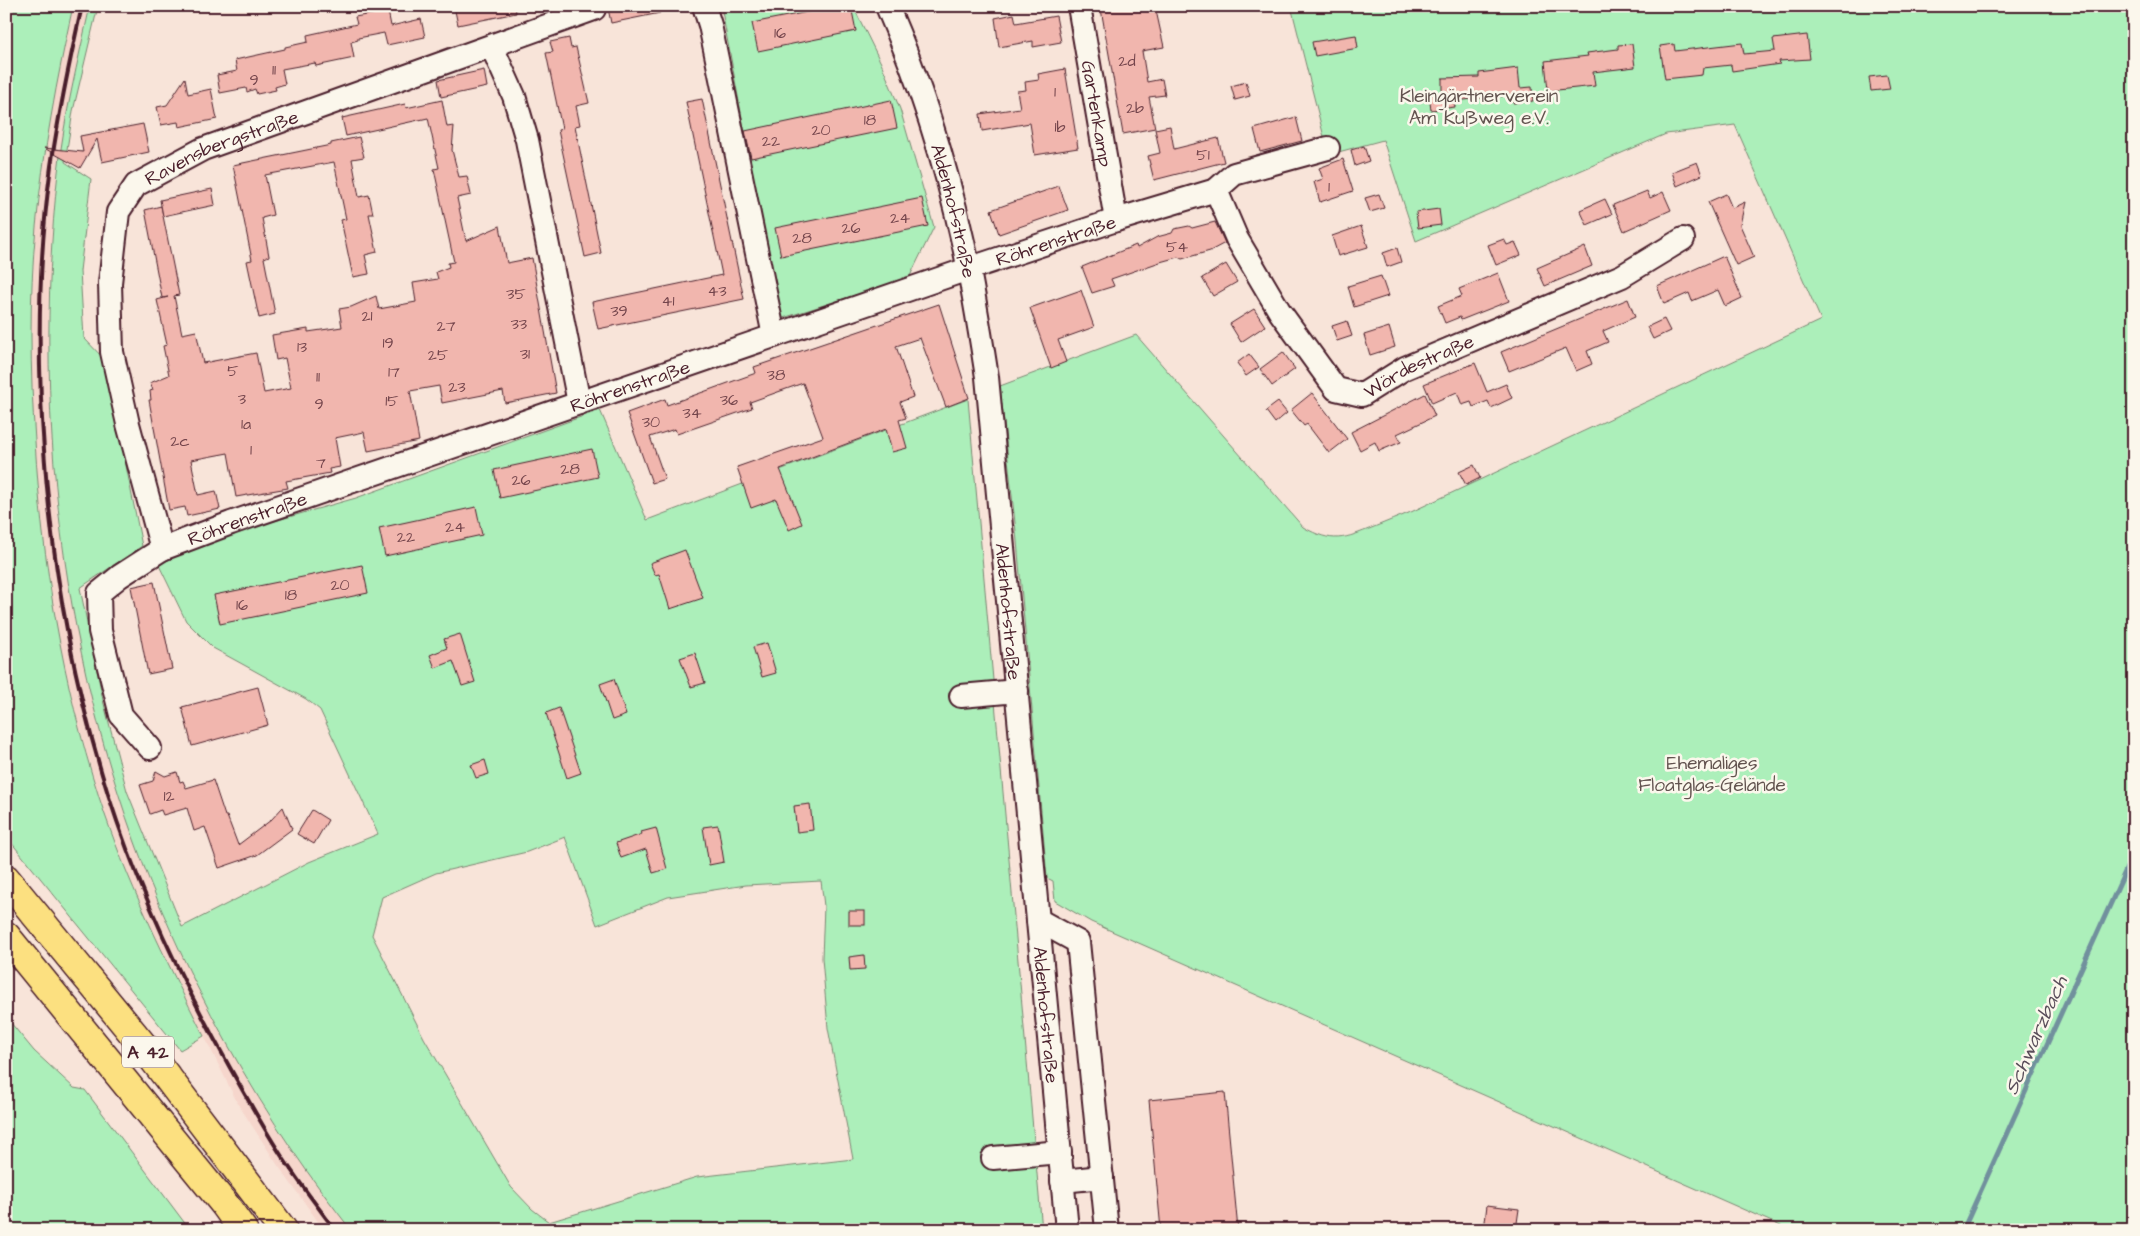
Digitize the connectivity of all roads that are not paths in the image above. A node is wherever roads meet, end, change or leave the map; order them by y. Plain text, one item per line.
1 (704, 6) edge
2 (886, 6) edge
3 (1079, 6) edge
4 (594, 9) dead end
5 (492, 47) junction
6 (1328, 148) dead end
7 (1216, 190) junction
8 (1116, 220) junction
9 (1683, 240) dead end
10 (968, 269) junction
11 (774, 336) junction
12 (579, 403) junction
13 (162, 549) junction
14 (1017, 691) junction
15 (961, 696) dead end
16 (150, 748) dead end
17 (6, 879) edge
18 (1038, 920) junction
19 (6, 936) edge
20 (1060, 1152) junction
21 (993, 1158) dead end
22 (1102, 1177) junction
23 (1062, 1181) junction
24 (243, 1230) edge
25 (283, 1230) edge
26 (1067, 1230) edge
27 (1107, 1230) edge

1 - 11 street
2 - 10 street, Aldenhofstraße
3 - 8 street, Gartenkamp
4 - 5 street, Ravensbergstraße
5 - 12 street
5 - 13 street, Ravensbergstraße
6 - 7 street, Röhrenstraße
7 - 8 street, Röhrenstraße
7 - 9 street, Wördestraße
8 - 10 street, Röhrenstraße
10 - 11 street, Röhrenstraße
10 - 14 street, Aldenhofstraße
11 - 12 street, Röhrenstraße
12 - 13 street, Röhrenstraße
13 - 16 street, Röhrenstraße
14 - 15 street
14 - 18 street, Aldenhofstraße
17 - 25 highway, A 42
18 - 20 street, Aldenhofstraße
18 - 22 street
19 - 24 highway, A 42
20 - 21 street
20 - 23 street, Aldenhofstraße
22 - 23 street
22 - 27 street
23 - 26 street, Aldenhofstraße

